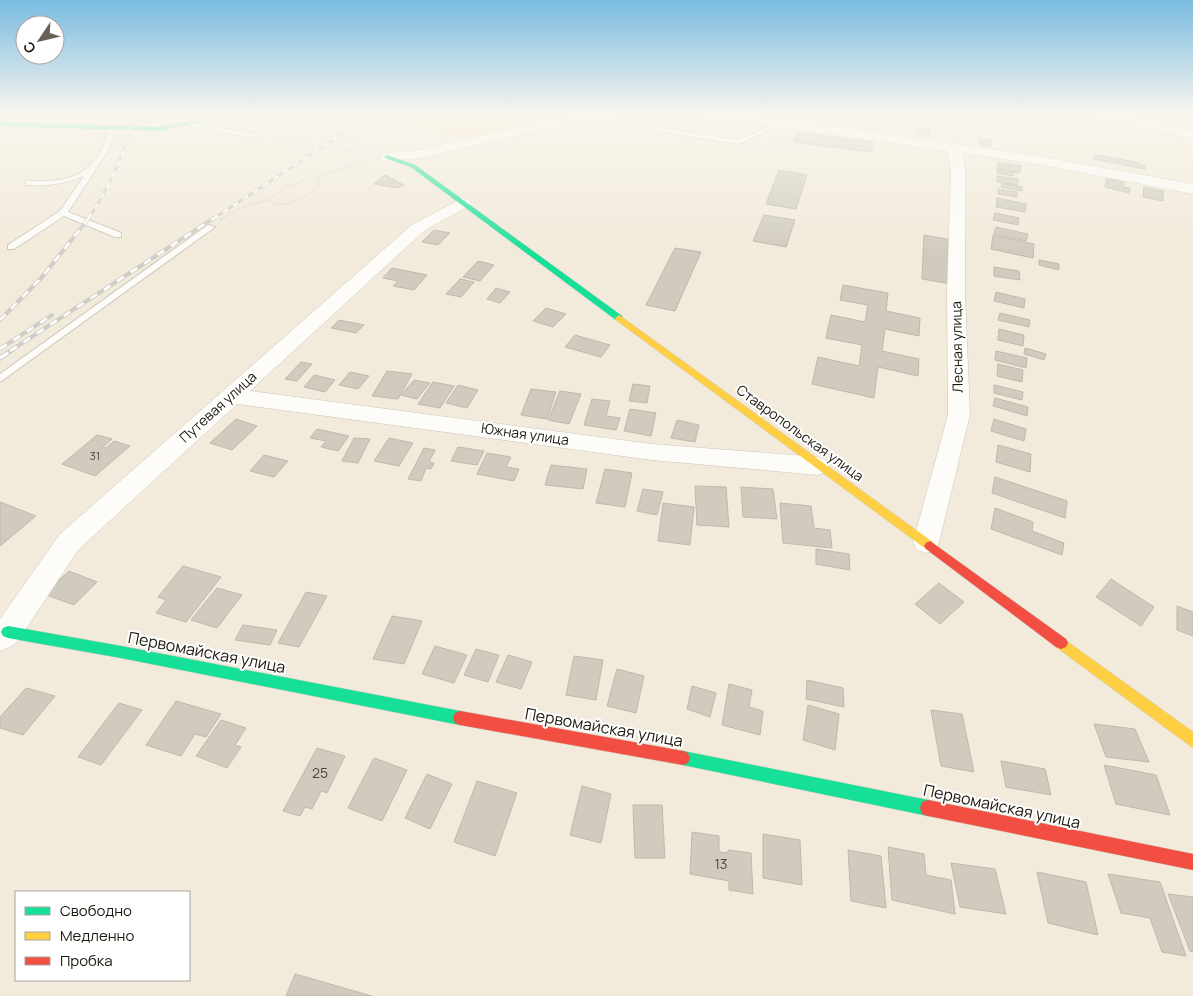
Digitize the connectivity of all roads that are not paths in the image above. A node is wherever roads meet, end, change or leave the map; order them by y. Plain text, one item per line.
1 (98, 160) edge
2 (397, 160) edge
3 (956, 160) edge
4 (1039, 160) edge
5 (92, 170) junction
6 (29, 183) dead end
7 (1193, 189) edge
8 (463, 203) junction
9 (63, 213) junction
10 (211, 227) road end
11 (118, 234) dead end
12 (11, 246) dead end
13 (0, 379) edge
14 (232, 396) junction
15 (818, 466) junction
16 (926, 542) junction
17 (4, 635) edge
18 (1193, 741) edge
19 (1193, 862) edge

1 - 5 lane
2 - 8 street, Ставропольская улица
3 - 16 street, Лесная улица
4 - 7 street
5 - 6 lane
5 - 9 lane
8 - 14 street, Путевая улица
8 - 15 street, Ставропольская улица
9 - 11 lane
9 - 12 lane
10 - 13 lane
14 - 15 street, Южная улица
14 - 17 street, Путевая улица
15 - 16 street, Ставропольская улица
16 - 18 street, Ставропольская улица
17 - 19 street, Первомайская улица

